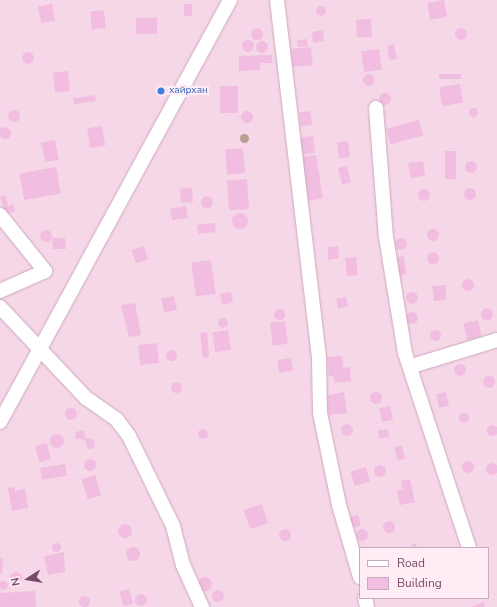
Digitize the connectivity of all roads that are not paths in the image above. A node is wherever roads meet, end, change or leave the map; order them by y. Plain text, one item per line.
1 (230, 0) edge
2 (276, 0) edge
3 (376, 108) dead end
4 (0, 215) edge
5 (3, 283) edge
6 (0, 307) edge
7 (497, 340) edge
8 (40, 348) junction
9 (412, 366) junction
10 (0, 422) edge
11 (469, 547) edge
12 (359, 574) edge
13 (202, 607) edge

1 - 8 street
2 - 12 street
3 - 9 street
4 - 5 street
6 - 8 street
7 - 9 street
8 - 10 street
8 - 13 street
9 - 11 street

